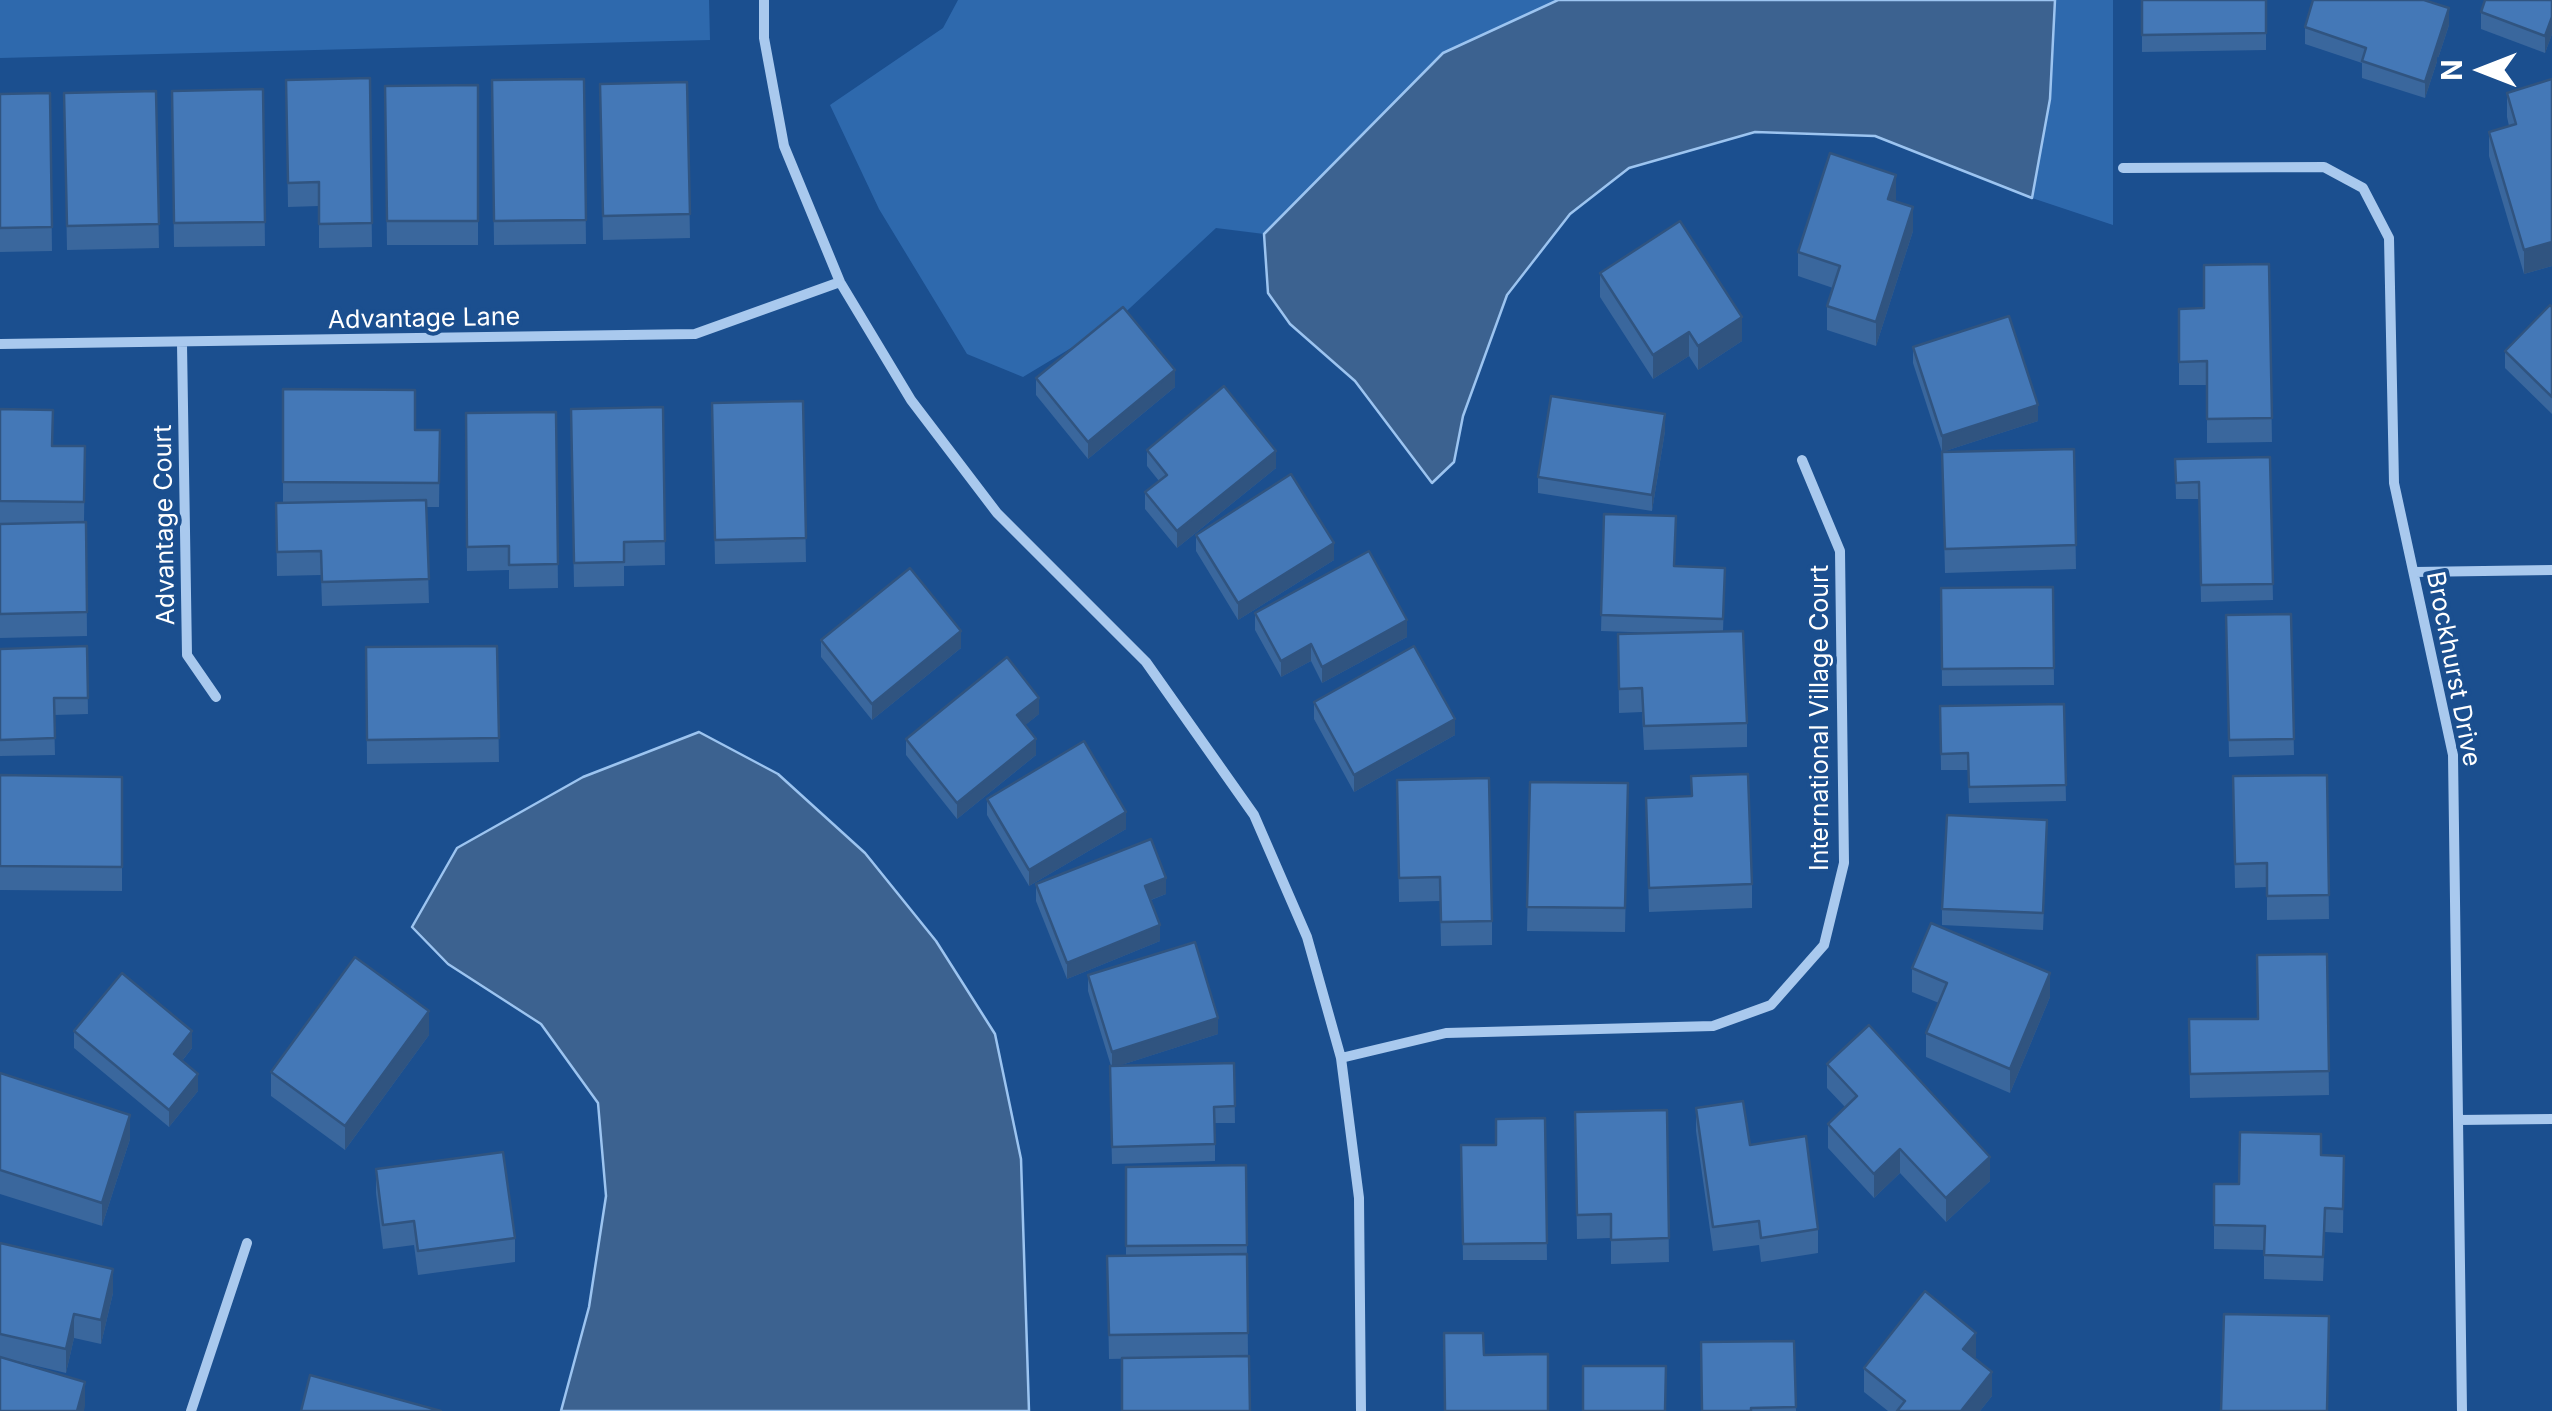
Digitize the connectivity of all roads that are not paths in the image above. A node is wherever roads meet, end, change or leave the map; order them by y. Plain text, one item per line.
1 (764, 0) edge
2 (2123, 168) dead end
3 (840, 282) junction
4 (0, 344) edge
5 (182, 344) junction
6 (1802, 460) dead end
7 (2552, 570) edge
8 (2415, 572) junction
9 (216, 697) dead end
10 (1341, 1058) junction
11 (2552, 1119) edge
12 (2458, 1120) junction
13 (247, 1243) dead end
14 (191, 1411) edge
15 (1361, 1411) edge
16 (2462, 1411) edge

1 - 3 street
2 - 8 street, Brockhurst Drive
3 - 5 street, Advantage Lane
3 - 10 street
4 - 5 street, Advantage Lane
5 - 9 street, Advantage Court
6 - 10 street, International Village Court
7 - 8 street
8 - 12 street, Brockhurst Drive
10 - 15 street
11 - 12 street
12 - 16 street, Brockhurst Drive
13 - 14 street

